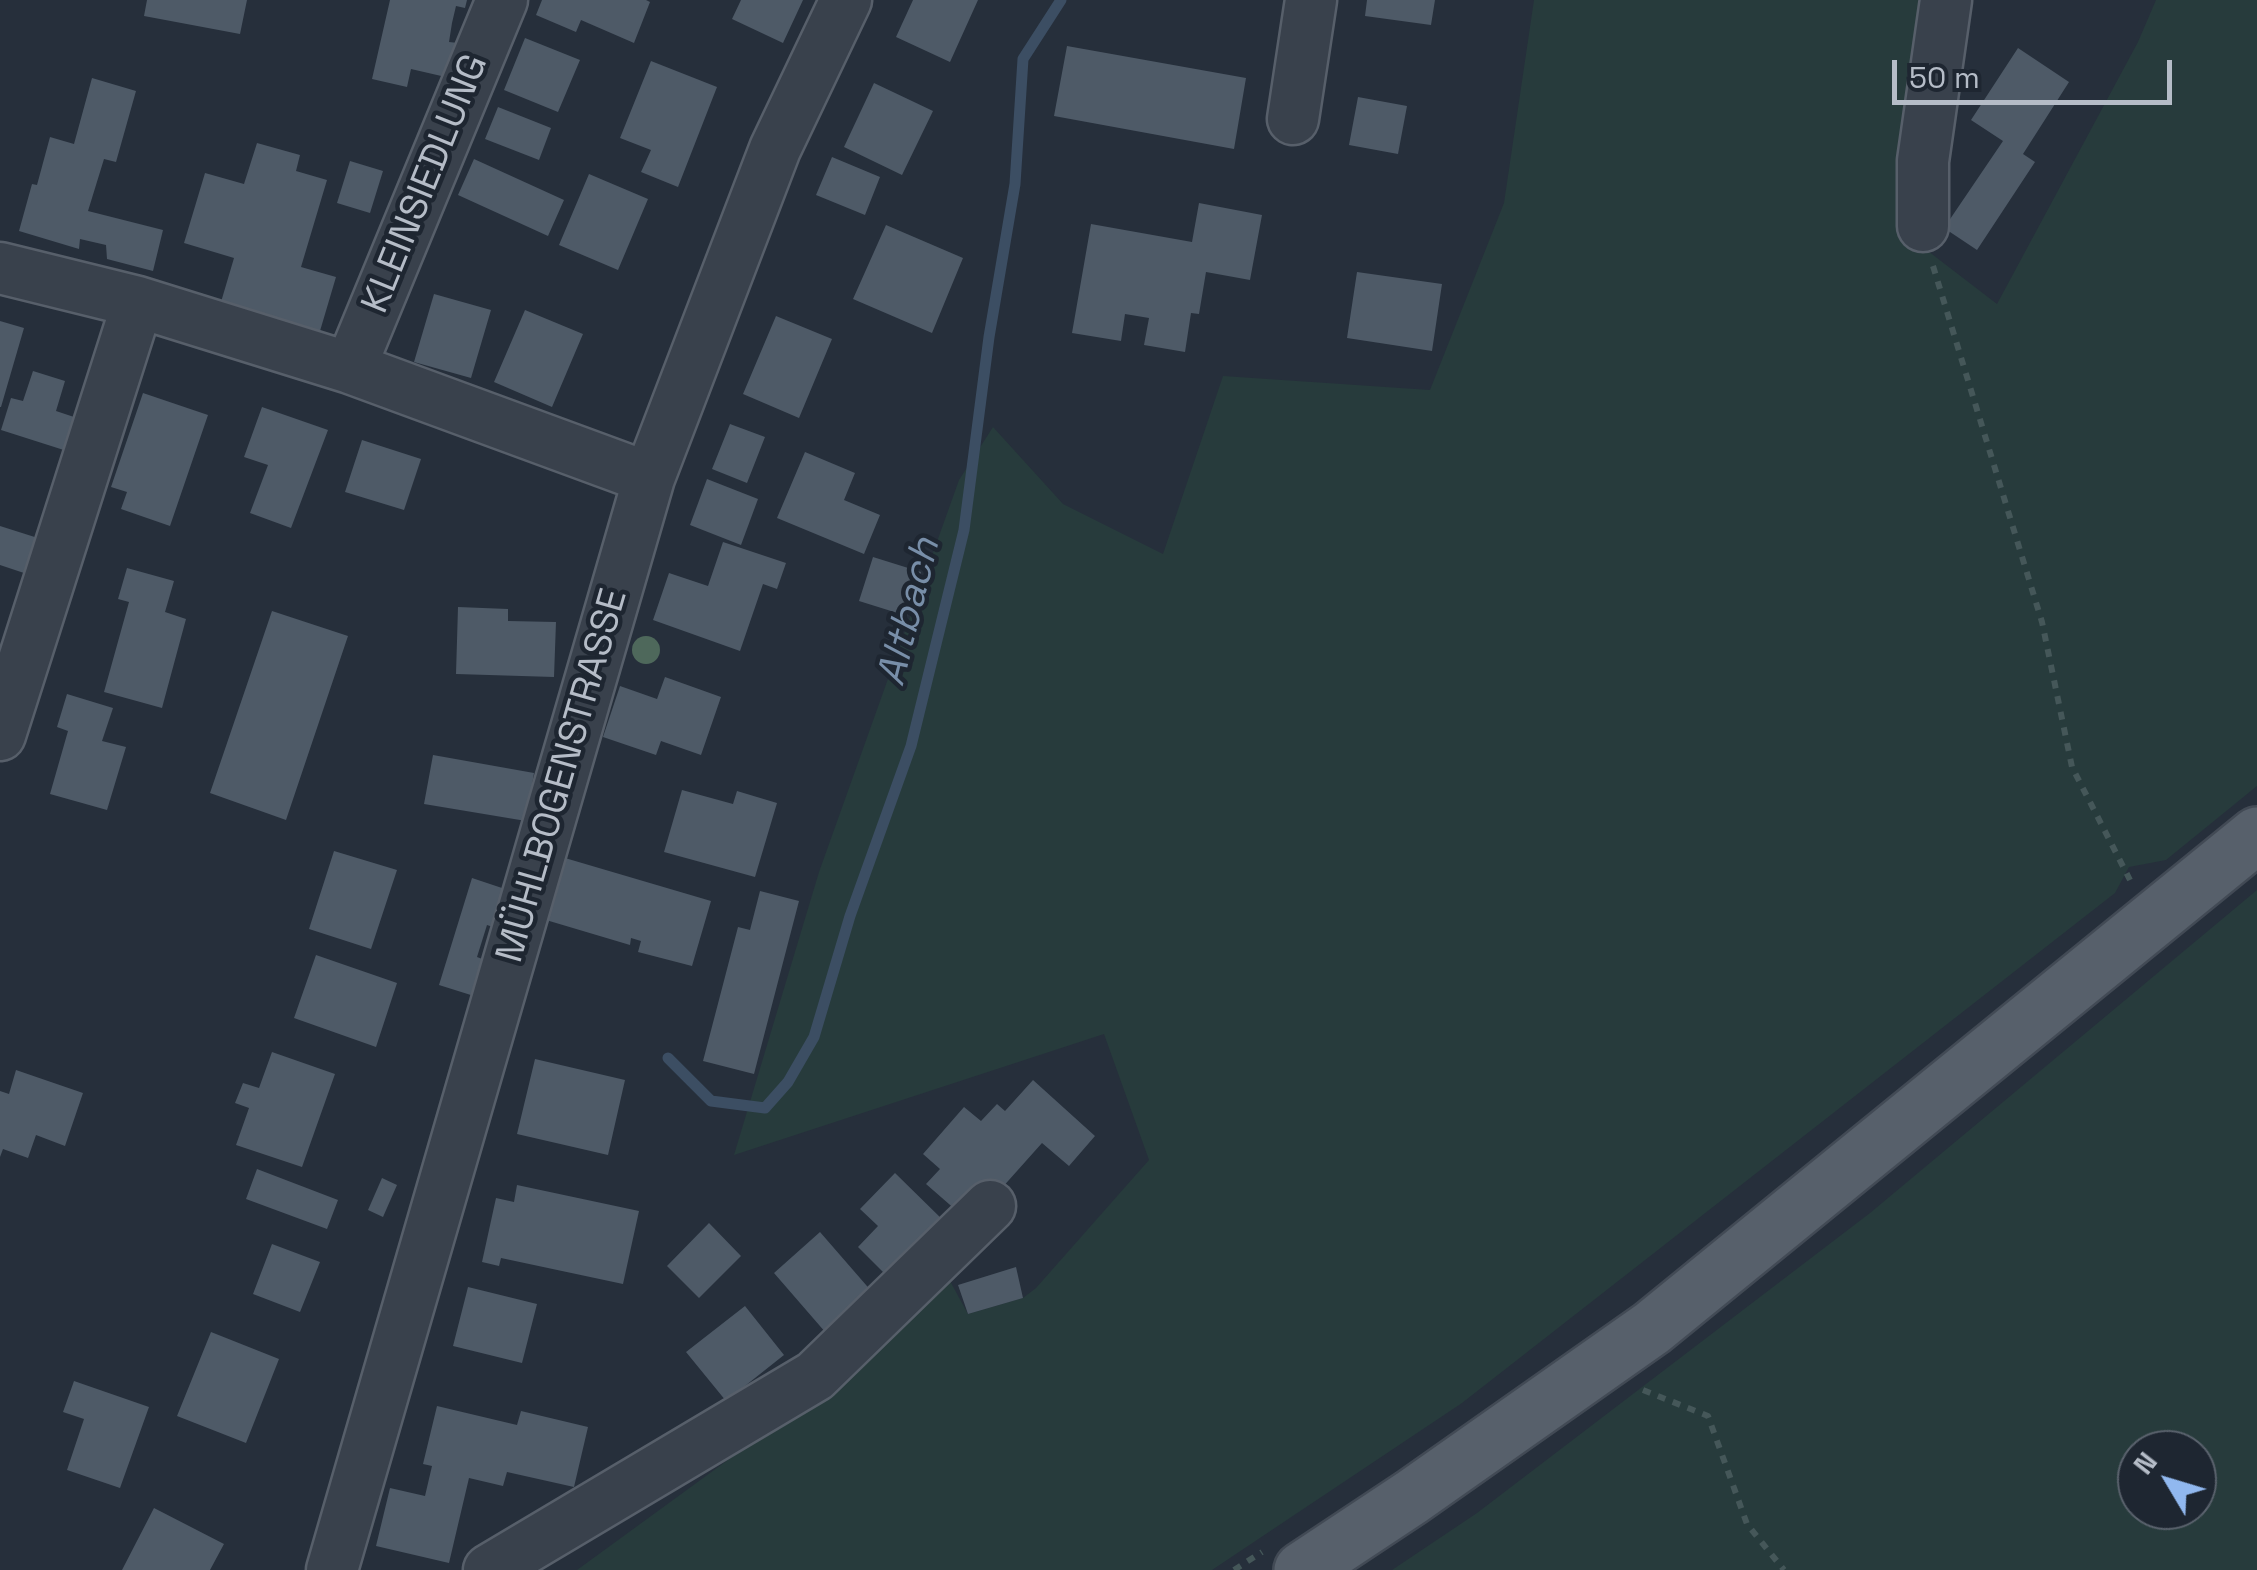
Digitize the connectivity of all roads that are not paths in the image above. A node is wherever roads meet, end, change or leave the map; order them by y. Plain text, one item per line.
1 (502, 0) edge
2 (846, 0) edge
3 (1311, 0) edge
4 (1946, 0) edge
5 (1293, 120) dead end
6 (1924, 226) road end
7 (0, 268) edge
8 (138, 302) junction
9 (350, 368) junction
10 (649, 478) junction
11 (0, 735) edge
12 (2257, 835) edge
13 (990, 1206) dead end
14 (332, 1570) edge
15 (488, 1570) edge
16 (1302, 1570) edge

1 - 9 street, KLEINSIEDLUNG
2 - 10 street, MÜHLBOGENSTRASSE
3 - 5 street
4 - 6 street
7 - 8 street
8 - 9 street
8 - 11 street
9 - 10 street
10 - 14 street, MÜHLBOGENSTRASSE
12 - 16 main road
13 - 15 street

